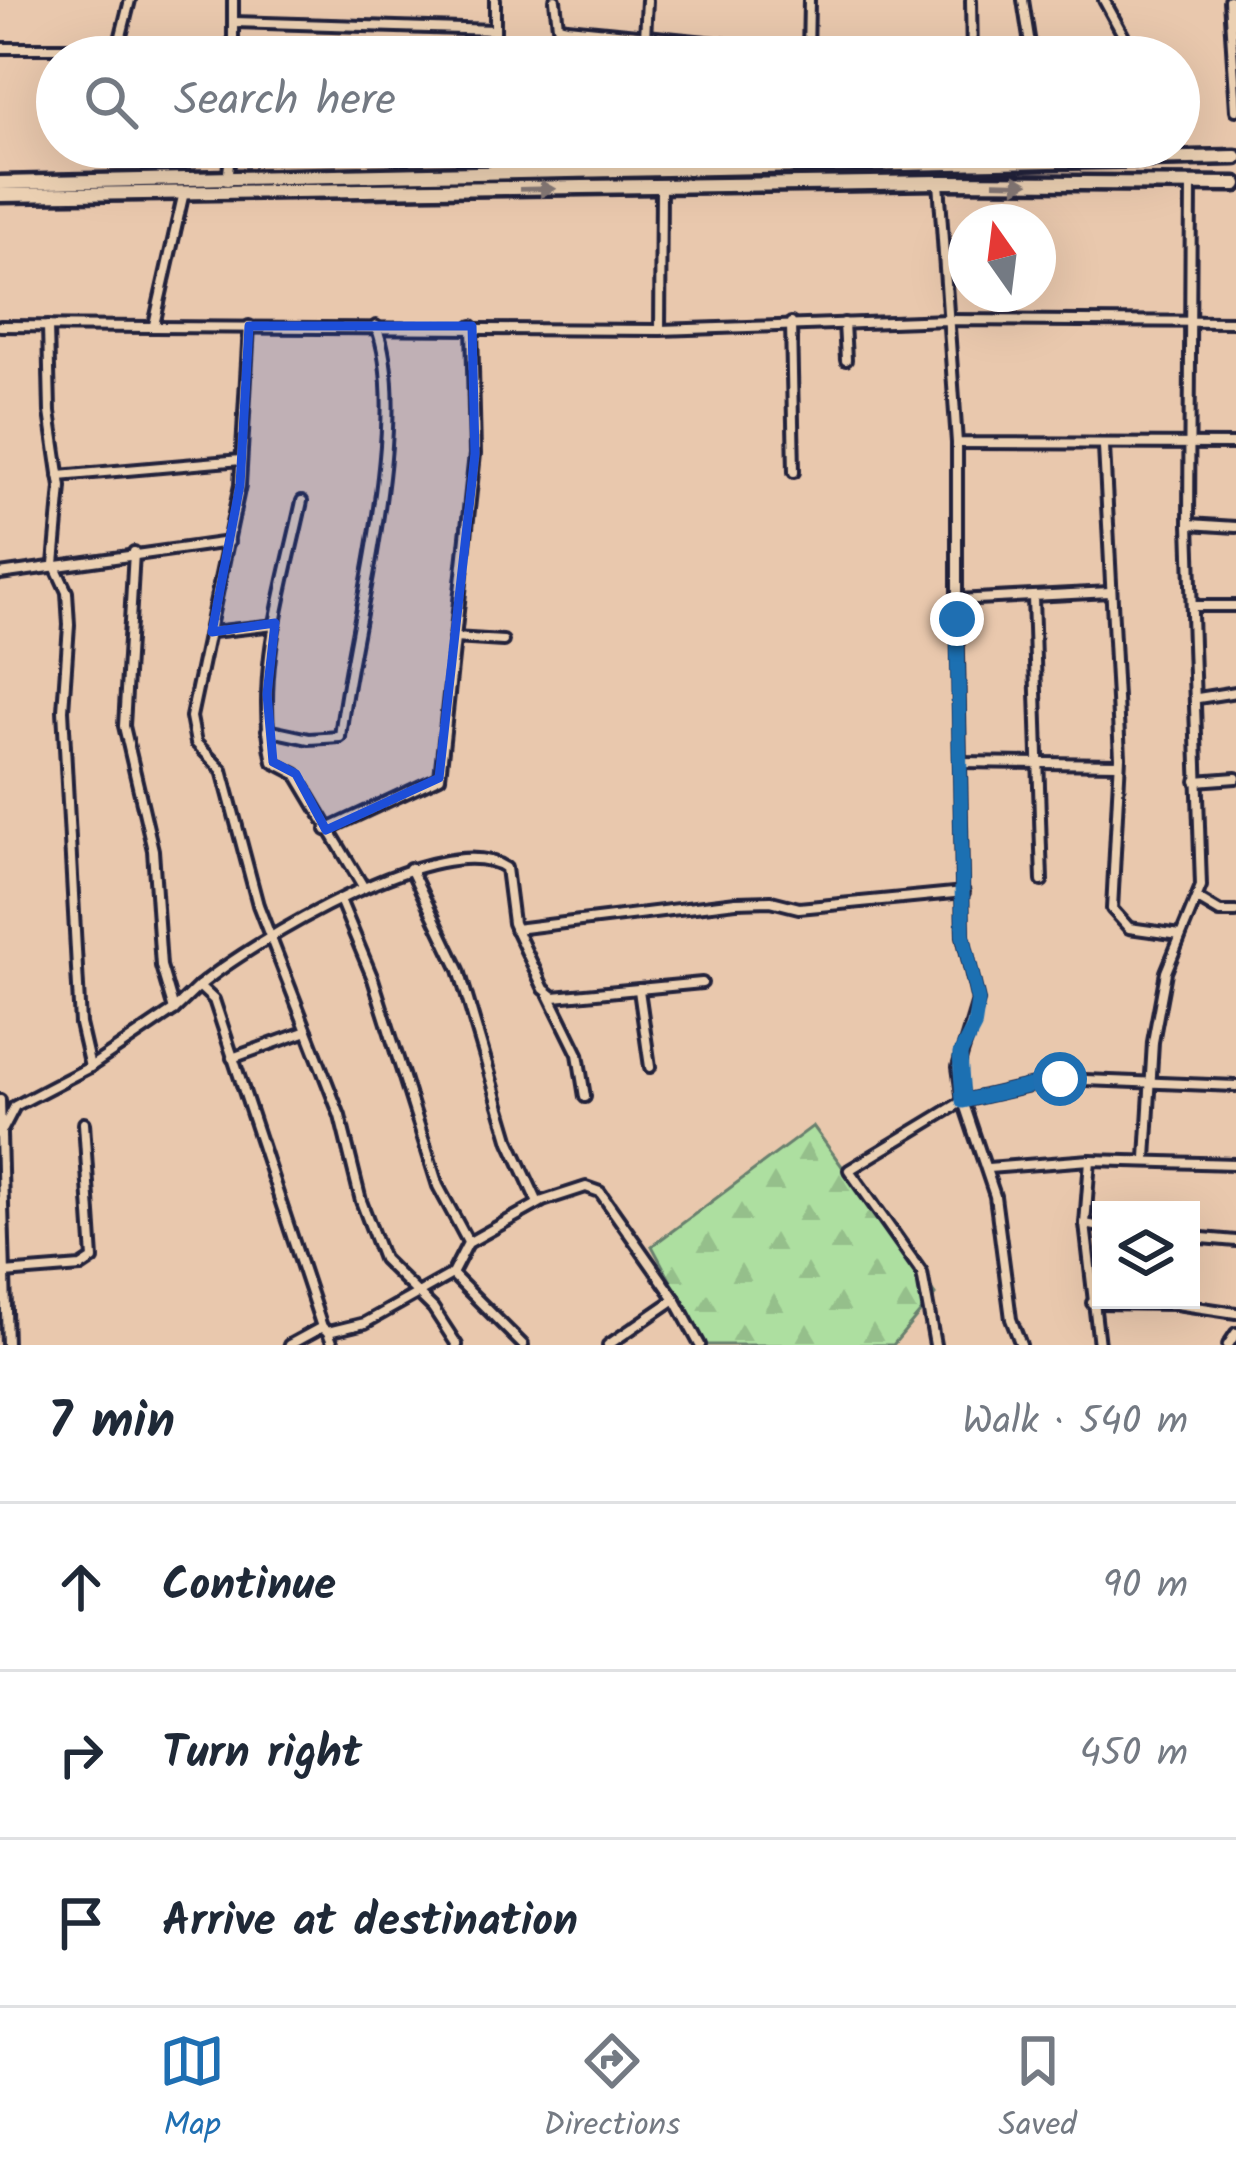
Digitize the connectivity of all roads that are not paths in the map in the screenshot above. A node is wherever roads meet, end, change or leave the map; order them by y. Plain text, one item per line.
1 (130, 0) edge
2 (233, 0) edge
3 (495, 0) edge
4 (555, 0) edge
5 (647, 0) edge
6 (809, 0) edge
7 (971, 0) edge
8 (1023, 0) edge
9 (1104, 0) edge
10 (1229, 0) edge
11 (233, 22) junction
12 (495, 30) junction
13 (647, 32) junction
14 (121, 36) edge
15 (233, 36) edge
16 (495, 36) edge
17 (647, 36) edge
18 (674, 36) edge
19 (808, 36) edge
20 (972, 36) edge
21 (1029, 36) edge
22 (1124, 36) edge
23 (0, 48) edge
24 (36, 48) edge
25 (1236, 110) edge
26 (1200, 155) edge
27 (1236, 157) edge
28 (229, 168) edge
29 (494, 168) edge
30 (723, 168) edge
31 (633, 170) joint
32 (494, 174) junction
33 (939, 182) junction
34 (0, 183) edge
35 (1191, 184) junction
36 (1236, 184) edge
37 (228, 186) junction
38 (661, 188) junction
39 (184, 192) junction
40 (0, 195) edge
41 (948, 320) junction
42 (1193, 322) junction
43 (1236, 322) edge
44 (791, 323) junction
45 (844, 323) junction
46 (154, 325) junction
47 (0, 326) edge
48 (48, 326) junction
49 (249, 326) junction
50 (376, 326) junction
51 (398, 326) junction
52 (472, 326) junction
53 (660, 330) junction
54 (385, 348) junction
55 (846, 360) dead end
56 (957, 443) junction
57 (1236, 444) edge
58 (1188, 446) junction
59 (1104, 447) junction
60 (241, 460) junction
61 (794, 472) dead end
62 (59, 476) junction
63 (302, 501) dead end
64 (1189, 524) junction
65 (1236, 527) edge
66 (229, 542) junction
67 (134, 552) junction
68 (54, 564) junction
69 (0, 574) edge
70 (1110, 592) junction
71 (1033, 597) junction
72 (957, 600) junction
73 (1192, 606) junction
74 (1236, 607) edge
75 (275, 625) junction
76 (212, 632) junction
77 (454, 638) junction
78 (503, 641) dead end
79 (1236, 692) edge
80 (1198, 698) junction
81 (268, 730) junction
82 (1041, 761) junction
83 (961, 762) junction
84 (1120, 764) junction
85 (1236, 778) edge
86 (1196, 781) junction
87 (326, 830) junction
88 (410, 868) junction
89 (1042, 881) dead end
90 (364, 888) junction
91 (964, 892) junction
92 (1198, 899) junction
93 (341, 902) junction
94 (1236, 913) edge
95 (515, 928) junction
96 (1180, 935) junction
97 (274, 938) junction
98 (702, 983) dead end
99 (199, 986) junction
100 (639, 990) junction
101 (548, 994) junction
102 (174, 1010) junction
103 (307, 1031) junction
104 (232, 1058) junction
105 (90, 1067) junction
106 (650, 1067) dead end
107 (1150, 1083) junction
108 (1236, 1086) edge
109 (585, 1097) dead end
110 (0, 1101) edge
111 (963, 1101) junction
112 (15, 1106) junction
113 (84, 1123) dead end
114 (3, 1129) edge
115 (1146, 1158) junction
116 (1090, 1160) junction
117 (1236, 1164) edge
118 (988, 1168) junction
119 (538, 1203) junction
120 (1085, 1224) junction
121 (1092, 1225) edge
122 (1200, 1238) edge
123 (1236, 1241) edge
124 (468, 1243) junction
125 (4, 1273) junction
126 (452, 1274) junction
127 (414, 1292) junction
128 (675, 1299) junction
129 (1092, 1303) edge
130 (3, 1304) edge
131 (1200, 1308) edge
132 (1093, 1309) edge
133 (1236, 1313) edge
134 (325, 1330) junction
135 (1236, 1333) edge
136 (698, 1340) edge
137 (7, 1345) edge
138 (289, 1345) edge
139 (333, 1345) edge
140 (457, 1345) edge
141 (523, 1345) edge
142 (608, 1345) edge
143 (682, 1345) edge
144 (935, 1345) edge
145 (1021, 1345) edge
146 (1099, 1345) edge
147 (1228, 1345) edge

1 - 14 street
2 - 11 street
3 - 12 street
4 - 13 street
5 - 13 street
6 - 19 street
7 - 20 street
8 - 21 street
9 - 22 street
10 - 25 street
11 - 12 street
11 - 15 street
12 - 16 street
13 - 17 street
13 - 18 street
23 - 24 street
26 - 27 highway
28 - 37 street
29 - 32 street
30 - 31 highway
31 - 32 highway
32 - 37 highway
33 -> 35 highway
33 - 38 highway
33 - 41 street
34 - 37 highway
35 - 36 highway
35 - 42 street
37 -> 38 highway
37 - 39 highway
38 - 53 street
39 - 40 highway
39 - 46 street
41 - 42 street
41 - 45 street
41 - 56 street
42 - 43 street
42 - 58 street
44 - 45 street
44 - 53 street
44 - 61 street
45 - 55 street
46 - 48 street
46 - 49 street
47 - 48 street
48 - 62 street
49 - 50 street
49 - 60 street
50 - 51 street
50 - 54 street
51 - 52 street
51 - 54 street
52 - 53 street
52 - 77 street
54 - 81 street
56 - 59 street
56 - 72 street
57 - 58 street
58 - 59 street
58 - 64 street
59 - 70 street
60 - 62 street
60 - 66 street
62 - 68 street
63 - 75 street
64 - 65 street
64 - 73 street
66 - 67 street
66 - 76 street
67 - 68 street
67 - 102 street
68 - 69 street
68 - 105 street
70 - 71 street
70 - 84 street
71 - 72 street
71 - 82 street
72 - 83 street
73 - 74 street
73 - 80 street
75 - 76 street
75 - 81 street
76 - 97 street
77 - 78 street
77 - 87 street
79 - 80 street
80 - 86 street
81 - 87 street
82 - 83 street
82 - 84 street
82 - 89 street
83 - 91 street
84 - 96 street
85 - 86 street
86 - 92 street
87 - 90 street
88 - 90 street
88 - 95 street
88 - 119 street
90 - 93 street
91 - 95 street
91 - 111 street
92 - 94 street
92 - 96 street
93 - 97 street
93 - 124 street
95 - 101 street
96 - 107 street
97 - 99 street
97 - 103 street
98 - 100 street
99 - 102 street
99 - 104 street
100 - 101 street
100 - 106 street
101 - 109 street
102 - 105 street
103 - 104 street
103 - 127 street
104 - 134 street
105 - 112 street
107 - 108 street
107 - 111 street
107 - 115 street
110 - 112 street
110 - 114 street
111 - 118 street
111 - 144 street
112 - 114 street
113 - 125 street
114 - 125 street
115 - 116 street
115 - 117 street
116 - 118 street
116 - 120 street
118 - 145 street
119 - 124 street
119 - 128 street
120 - 121 street
120 - 129 street
122 - 123 street
124 - 126 street
125 - 130 street
126 - 127 street
126 - 141 street
127 - 134 street
127 - 140 street
128 - 136 street
128 - 142 street
130 - 137 street
131 - 133 street
132 - 146 street
134 - 138 street
134 - 139 street
135 - 147 street
136 - 143 street

